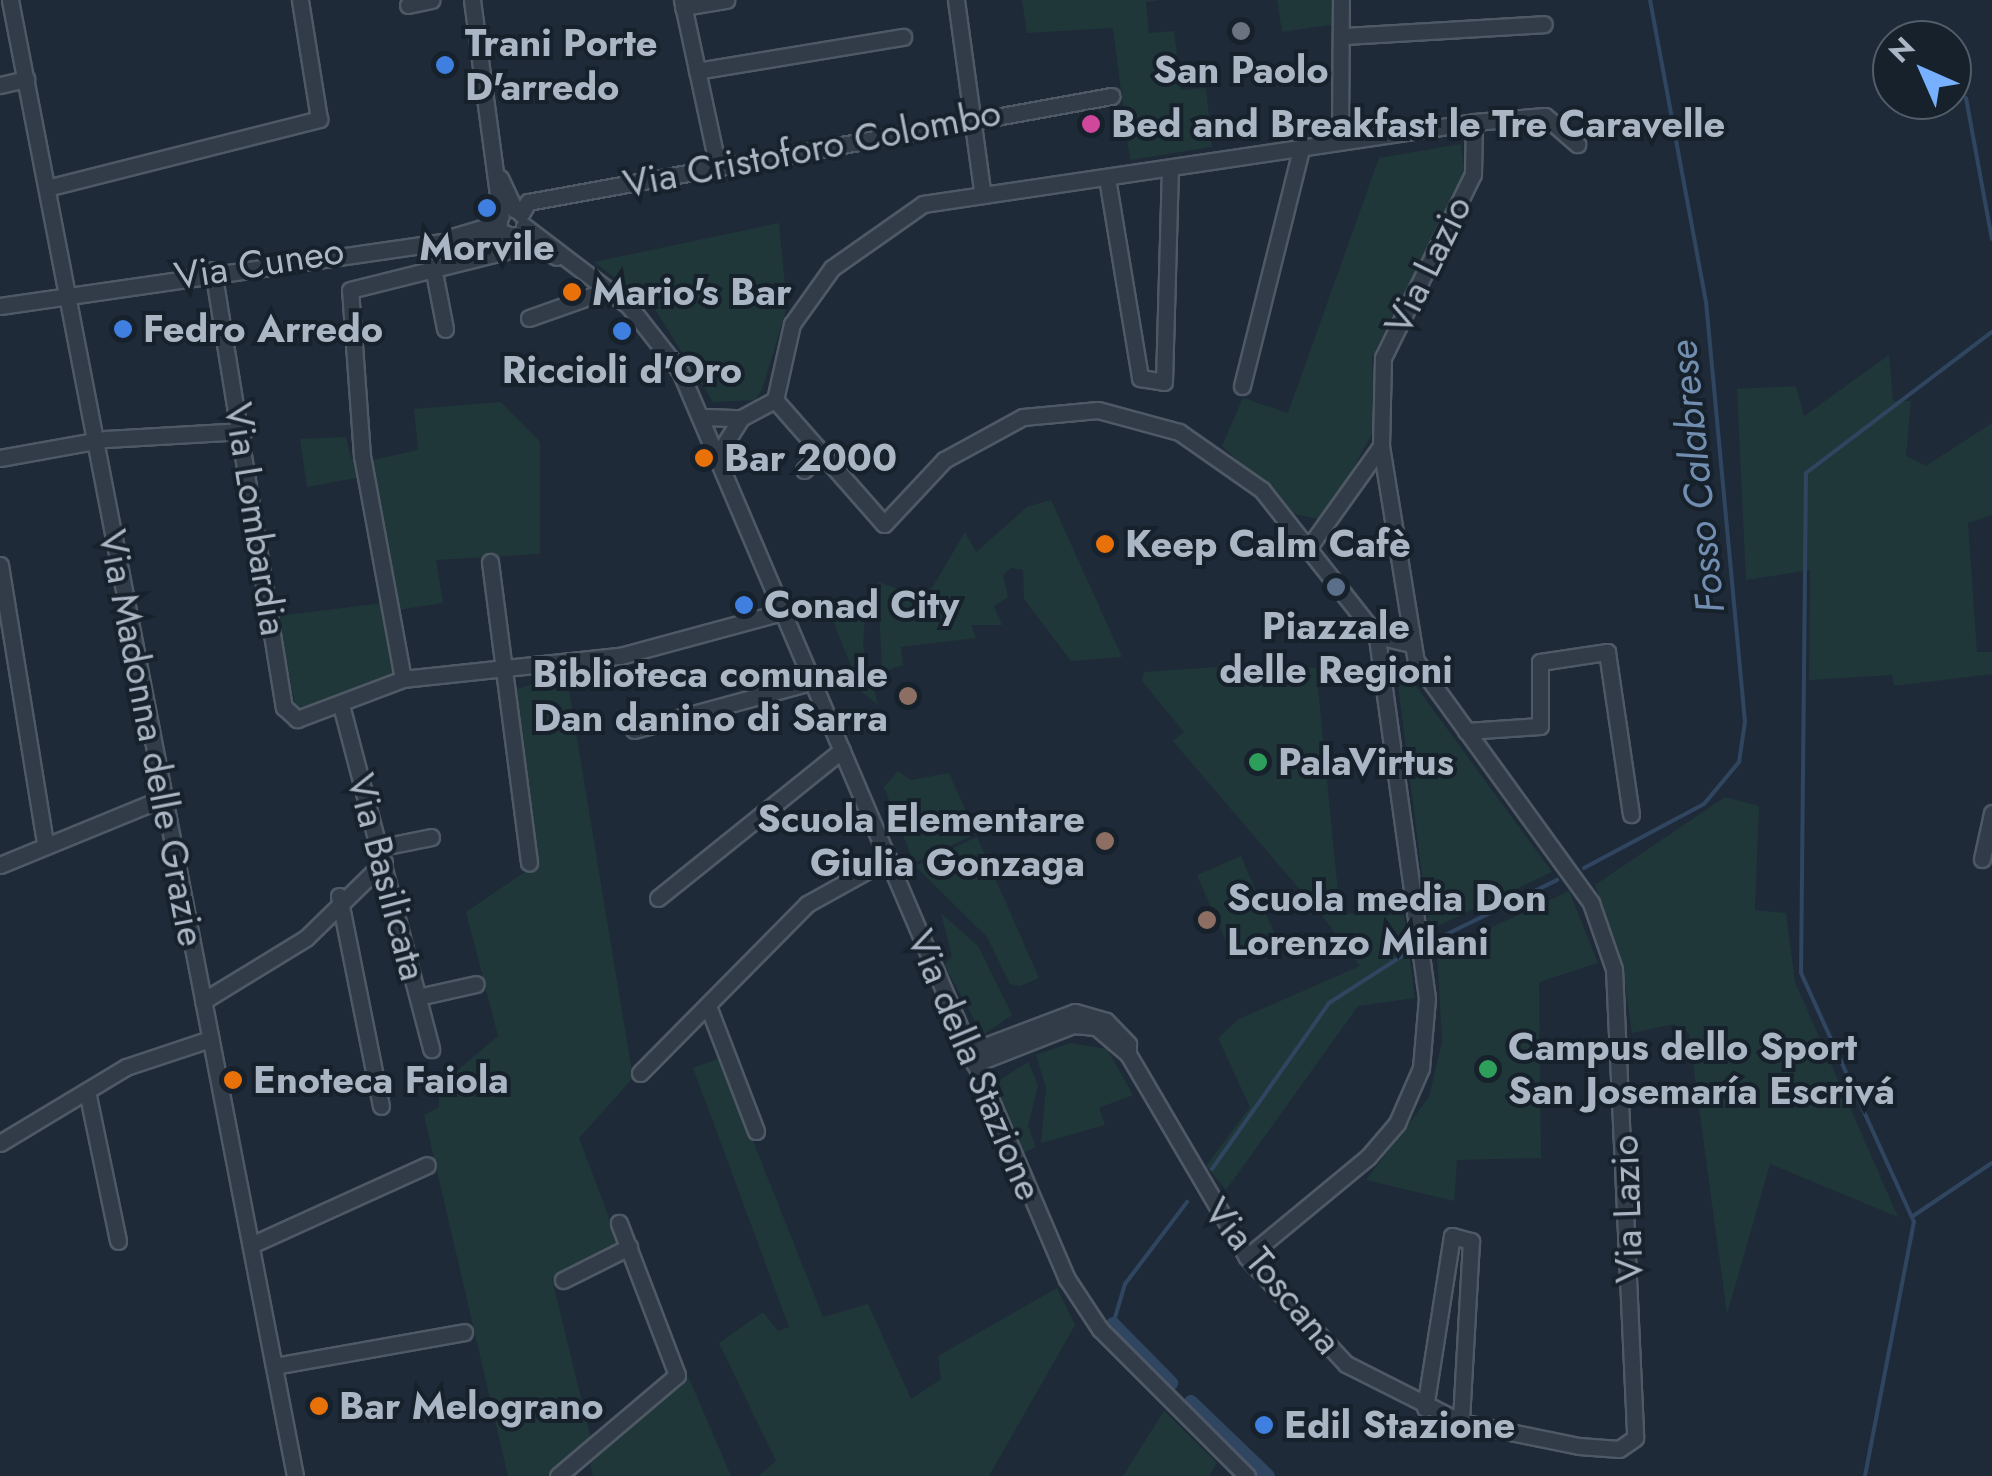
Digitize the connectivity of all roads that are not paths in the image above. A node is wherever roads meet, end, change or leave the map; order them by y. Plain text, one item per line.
1 (10, 0) edge
2 (300, 0) edge
3 (431, 0) edge
4 (472, 0) edge
5 (726, 0) edge
6 (956, 0) edge
7 (1341, 0) edge
8 (683, 3) edge
9 (408, 4) dead end
10 (1544, 24) dead end
11 (1344, 36) junction
12 (904, 37) dead end
13 (697, 71) junction
14 (26, 79) junction
15 (0, 85) edge
16 (1111, 96) dead end
17 (972, 115) junction
18 (1474, 122) junction
19 (1340, 137) junction
20 (1577, 144) dead end
21 (1301, 150) junction
22 (718, 168) junction
23 (1170, 168) junction
24 (1107, 178) junction
25 (47, 188) junction
26 (982, 191) junction
27 (511, 224) junction
28 (460, 239) junction
29 (478, 259) junction
30 (432, 267) junction
31 (213, 270) junction
32 (608, 290) junction
33 (67, 294) junction
34 (0, 306) edge
35 (529, 318) dead end
36 (445, 329) dead end
37 (1242, 386) dead end
38 (775, 400) junction
39 (704, 417) junction
40 (742, 418) junction
41 (244, 431) junction
42 (1381, 446) junction
43 (96, 447) junction
44 (719, 453) junction
45 (820, 454) junction
46 (0, 458) edge
47 (804, 470) dead end
48 (1309, 547) junction
49 (490, 562) dead end
50 (0, 565) edge
51 (786, 611) junction
52 (1377, 642) junction
53 (1408, 645) junction
54 (501, 669) junction
55 (403, 678) junction
56 (814, 681) junction
57 (341, 705) junction
58 (634, 730) dead end
59 (1466, 731) junction
60 (842, 750) junction
61 (163, 798) junction
62 (1992, 813) edge
63 (1631, 814) dead end
64 (431, 837) dead end
65 (45, 842) junction
66 (383, 855) junction
67 (888, 858) junction
68 (1982, 860) dead end
69 (529, 862) dead end
70 (0, 865) edge
71 (339, 896) junction
72 (658, 898) dead end
73 (476, 984) dead end
74 (418, 996) junction
75 (202, 1001) junction
76 (708, 1006) junction
77 (210, 1039) junction
78 (431, 1050) dead end
79 (972, 1058) junction
80 (640, 1073) dead end
81 (87, 1090) junction
82 (381, 1106) dead end
83 (756, 1132) dead end
84 (0, 1143) edge
85 (427, 1165) dead end
86 (620, 1223) dead end
87 (118, 1241) dead end
88 (251, 1245) junction
89 (628, 1247) junction
90 (1247, 1256) junction
91 (564, 1280) dead end
92 (464, 1332) dead end
93 (274, 1366) junction
94 (1424, 1408) junction
95 (1461, 1422) junction
96 (1635, 1438) joint
97 (578, 1459) junction
98 (295, 1476) edge
99 (558, 1476) edge
100 (584, 1476) edge
101 (1247, 1476) edge

1 - 14 street, Via Madonna delle Grazie
2 - 25 street
3 - 9 street
4 - 27 street
5 - 8 street
6 - 17 street
7 - 11 street
8 - 13 street
10 - 11 street
11 - 19 street
12 - 13 street
13 - 22 street
14 - 15 street
14 - 25 street, Via Madonna delle Grazie
16 - 17 street, Via Cristoforo Colombo
17 - 22 street, Via Cristoforo Colombo
17 - 26 street
18 - 19 street
18 - 20 street
18 - 42 street, Via Lazio
19 - 21 street
21 - 23 street
21 - 37 street
22 - 27 street, Via Cristoforo Colombo
23 - 24 street
23 - 24 street
24 - 26 street
25 - 33 street, Via Madonna delle Grazie
26 - 38 street
27 - 28 street, Via Cuneo
27 - 29 street, Via Cuneo
27 - 32 street, Via della Stazione
28 - 29 street
28 - 31 street, Via Cuneo
29 - 30 street, Via Cuneo
30 - 36 street
30 - 55 street, Via Cuneo
31 - 33 street, Via Cuneo
31 - 41 street, Via Lombardia
32 - 35 street
32 - 39 street, Via della Stazione
33 - 34 street, Via Cuneo
33 - 43 street, Via Madonna delle Grazie
38 - 40 street
38 - 45 street
39 - 40 street
39 - 44 street, Via della Stazione
40 - 44 street
41 - 43 street
41 - 57 street, Via Lombardia
42 - 48 street
42 - 53 street, Via Lazio
43 - 46 street
43 - 61 street, Via Madonna delle Grazie
44 - 51 street, Via della Stazione
45 - 47 street
45 - 48 street
48 - 52 street
49 - 54 street
50 - 65 street
51 - 54 street
51 - 56 street, Via della Stazione
52 - 53 street
52 - 90 street
53 - 59 street, Via Lazio
54 - 55 street
54 - 69 street
55 - 57 street
56 - 58 street
56 - 60 street, Via della Stazione
57 - 66 street, Via Basilicata
59 - 63 street
59 - 96 street, Via Lazio
60 - 67 street, Via della Stazione
60 - 72 street
61 - 65 street
61 - 75 street, Via Madonna delle Grazie
62 - 68 street
64 - 66 street
65 - 70 street
66 - 71 street
66 - 74 street, Via Basilicata
67 - 76 street
67 - 79 street, Via della Stazione
71 - 75 street
71 - 82 street
73 - 74 street
74 - 78 street, Via Basilicata
75 - 77 street, Via Madonna delle Grazie
76 - 80 street
76 - 83 street
77 - 81 street
77 - 88 street, Via Madonna delle Grazie
79 - 90 street, Via Toscana
79 - 101 street, Via della Stazione
81 - 84 street
81 - 87 street
85 - 88 street
86 - 89 street
88 - 93 street, Via Madonna delle Grazie
89 - 91 street
89 - 97 street
90 - 94 street, Via Toscana
92 - 93 street
93 - 98 street, Via Madonna delle Grazie
94 - 95 street, Via Toscana
94 - 95 street
95 - 96 street, Via Toscana
97 - 99 street
97 - 100 street

